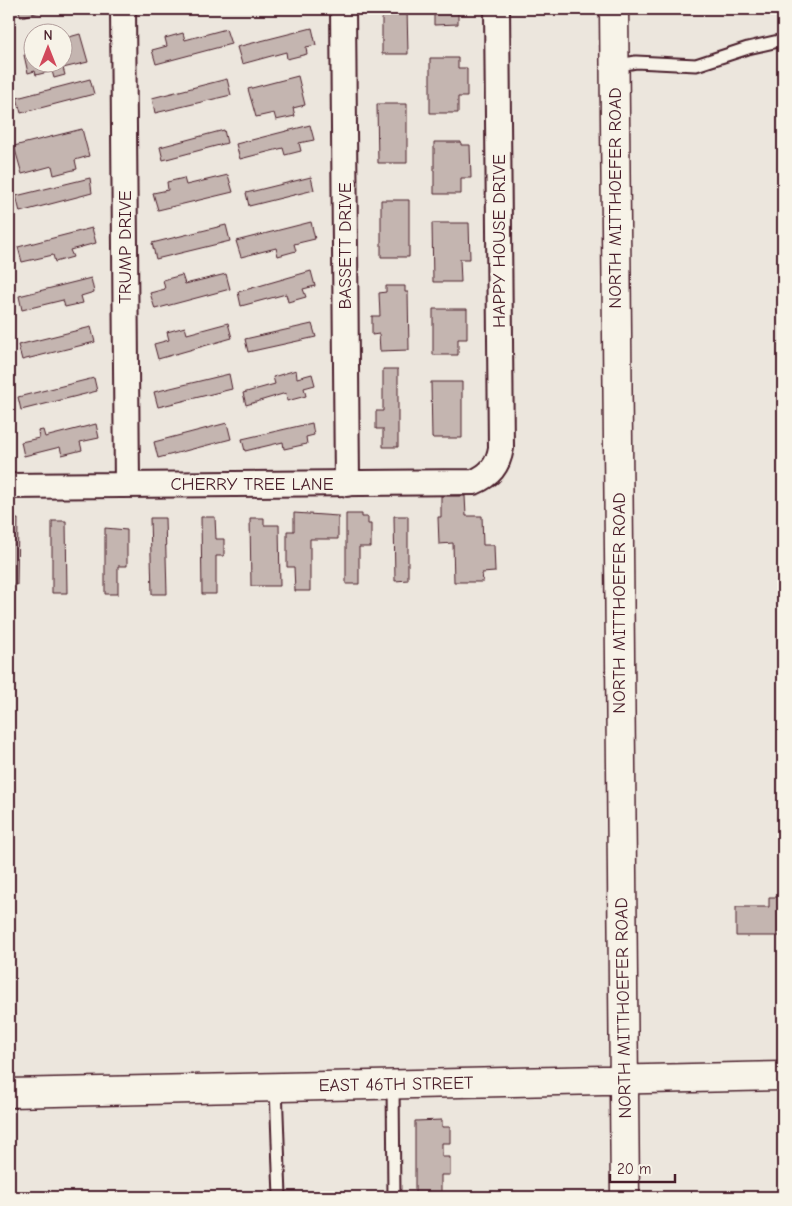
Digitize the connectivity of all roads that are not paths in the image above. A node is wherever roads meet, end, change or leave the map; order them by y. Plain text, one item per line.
1 (123, 9) edge
2 (343, 9) edge
3 (497, 9) edge
4 (614, 9) edge
5 (783, 40) edge
6 (614, 66) junction
7 (492, 471) joint
8 (347, 484) junction
9 (127, 485) junction
10 (9, 486) edge
11 (783, 1076) edge
12 (623, 1079) junction
13 (393, 1084) junction
14 (276, 1087) junction
15 (9, 1093) edge
16 (280, 1197) edge
17 (394, 1197) edge
18 (625, 1197) edge

1 - 9 street, TRUMP DRIVE
2 - 8 street, BASSETT DRIVE
3 - 7 street, HAPPY HOUSE DRIVE
4 - 6 main road, NORTH MITTHOEFER ROAD
5 - 6 lane
6 - 12 main road, NORTH MITTHOEFER ROAD
7 - 8 street, CHERRY TREE LANE
8 - 9 street, CHERRY TREE LANE
9 - 10 street, CHERRY TREE LANE
11 - 12 main road, EAST 46TH STREET
12 - 13 main road, EAST 46TH STREET
12 - 18 main road, NORTH MITTHOEFER ROAD
13 - 14 main road, EAST 46TH STREET
13 - 17 lane
14 - 15 main road, EAST 46TH STREET
14 - 16 lane

